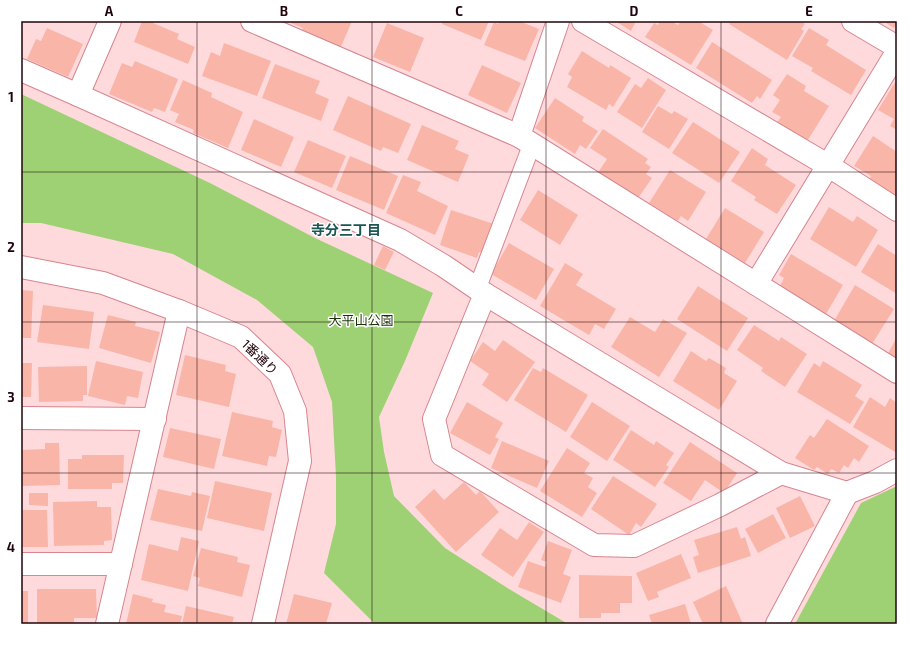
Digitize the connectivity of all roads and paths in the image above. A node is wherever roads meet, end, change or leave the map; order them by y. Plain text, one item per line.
1 (110, 21) edge
2 (252, 21) edge
3 (558, 21) edge
4 (583, 21) edge
5 (853, 21) edge
6 (897, 47) edge
7 (897, 52) edge
8 (21, 70) edge
9 (78, 95) junction
10 (526, 140) junction
11 (829, 166) junction
12 (897, 210) edge
13 (21, 267) edge
14 (756, 284) junction
15 (481, 292) junction
16 (179, 311) junction
17 (897, 372) edge
18 (21, 418) edge
19 (155, 419) junction
20 (897, 470) edge
21 (782, 473) junction
22 (847, 493) junction
23 (21, 564) edge
24 (121, 564) junction
25 (107, 624) edge
26 (263, 624) edge
27 (777, 624) edge

1 - 9 street
2 - 10 street
3 - 10 street
4 - 11 street
5 - 6 street
7 - 11 street
8 - 9 street
9 - 15 street
10 - 14 street
10 - 15 lane
11 - 12 street
11 - 14 street
13 - 16 street, 1番通り
14 - 17 street
15 - 21 street
15 - 21 street
16 - 19 street
16 - 26 street, 1番通り
18 - 19 street
19 - 24 street
20 - 22 street
21 - 22 street
22 - 27 street
23 - 24 street
24 - 25 street

